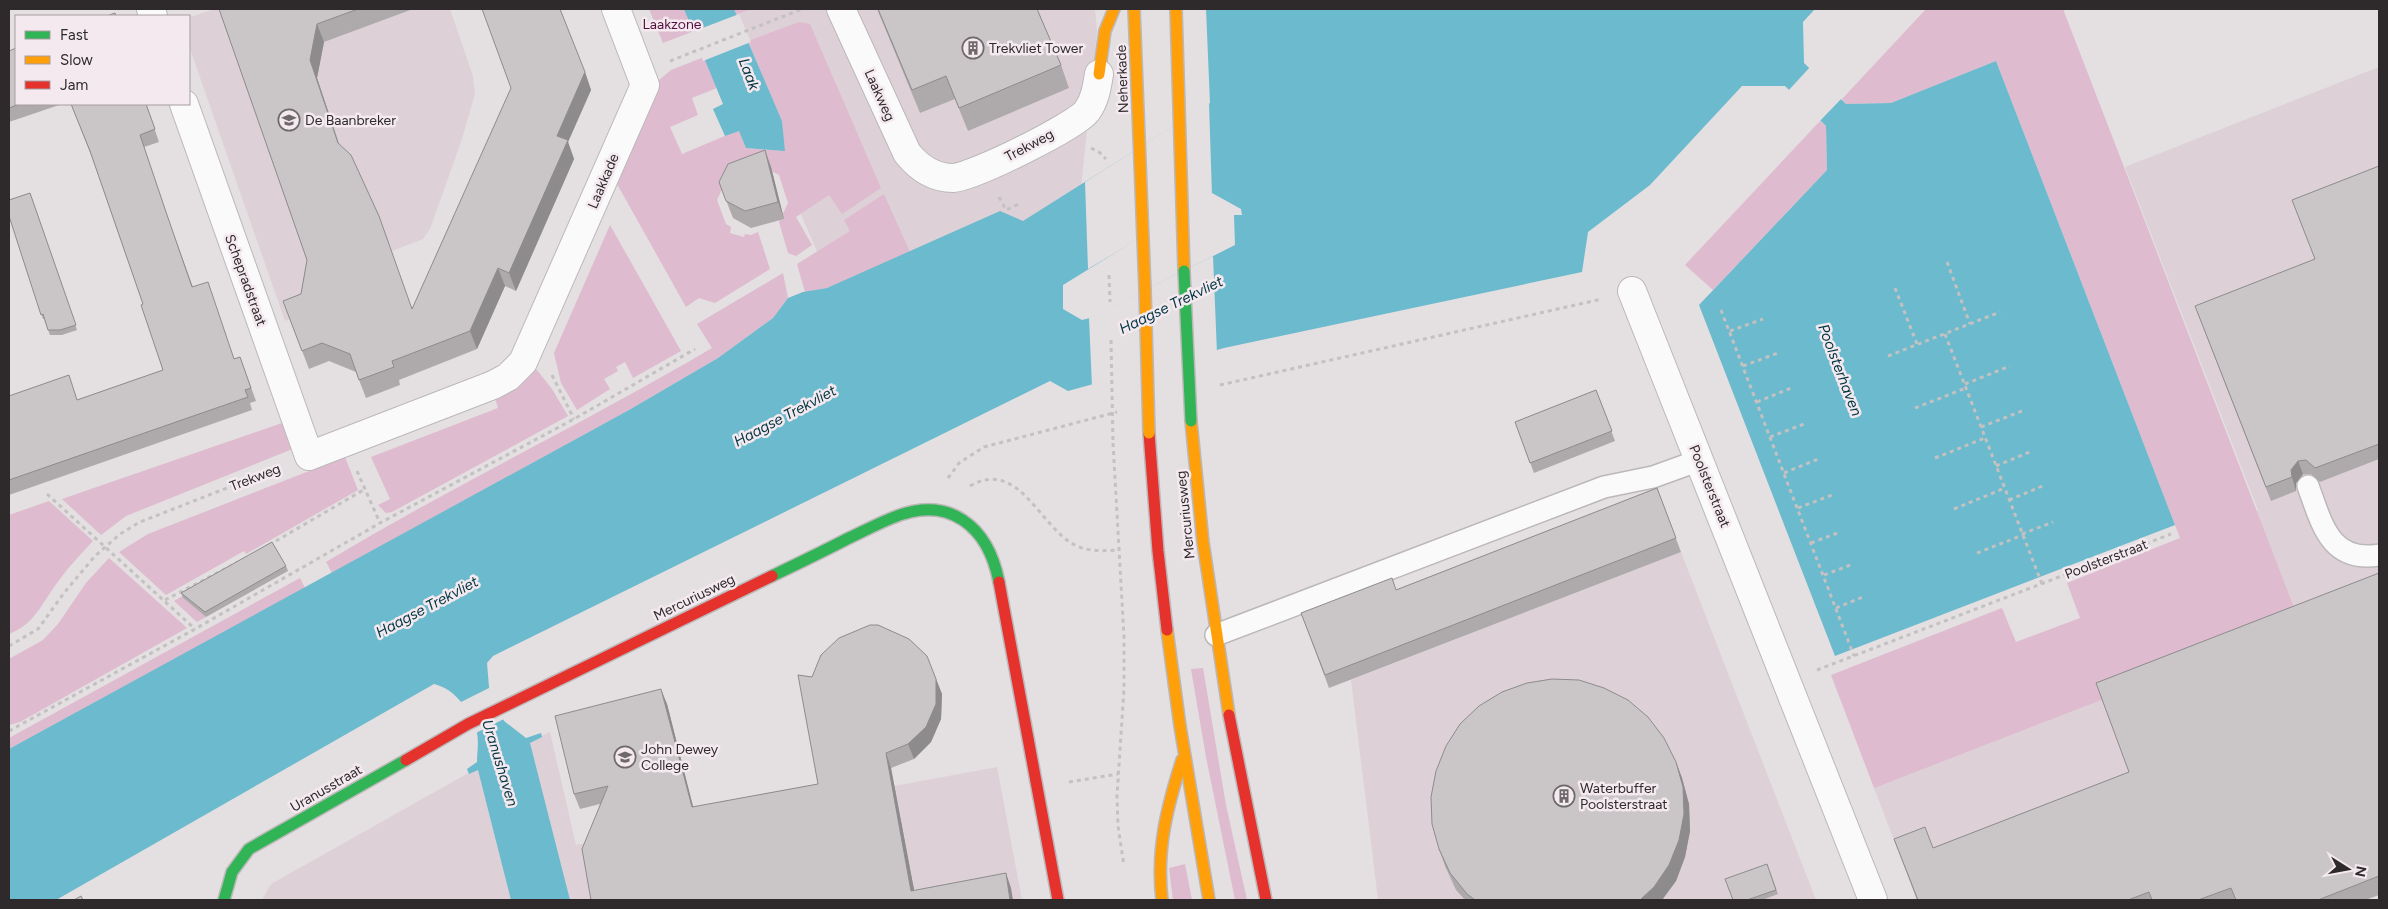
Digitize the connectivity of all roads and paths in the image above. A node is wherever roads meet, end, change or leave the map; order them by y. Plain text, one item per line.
1 (616, 9) edge
2 (802, 9) edge
3 (841, 9) edge
4 (1114, 9) edge
5 (1134, 9) edge
6 (1176, 9) edge
7 (673, 59) dead end
8 (1099, 74) joint
9 (184, 105) edge
10 (1139, 148) joint
11 (930, 173) joint
12 (995, 190) dead end
13 (1019, 204) dead end
14 (1947, 262) dead end
15 (1895, 288) dead end
16 (1632, 291) joint
17 (1721, 310) dead end
18 (2000, 312) dead end
19 (1763, 319) dead end
20 (1970, 324) junction
21 (1111, 330) dead end
22 (1730, 331) junction
23 (1945, 334) junction
24 (1917, 344) junction
25 (695, 349) dead end
26 (529, 351) junction
27 (1778, 353) dead end
28 (1888, 356) dead end
29 (1743, 366) junction
30 (2010, 366) dead end
31 (1965, 386) junction
32 (1215, 387) dead end
33 (1791, 388) dead end
34 (1756, 402) junction
35 (1915, 408) dead end
36 (1119, 411) dead end
37 (2022, 411) dead end
38 (574, 419) junction
39 (1804, 424) dead end
40 (1981, 427) junction
41 (1770, 437) junction
42 (1985, 438) junction
43 (346, 442) junction
44 (2032, 452) dead end
45 (309, 456) junction
46 (1935, 458) dead end
47 (1818, 459) dead end
48 (1700, 460) junction
49 (1996, 466) junction
50 (1784, 473) junction
51 (2045, 485) dead end
52 (2308, 486) edge
53 (2005, 488) junction
54 (365, 489) junction
55 (47, 494) dead end
56 (1832, 495) dead end
57 (2009, 500) junction
58 (1798, 508) junction
59 (936, 509) junction
60 (1954, 509) dead end
61 (2053, 522) dead end
62 (380, 523) junction
63 (1840, 532) dead end
64 (2171, 534) dead end
65 (2023, 535) junction
66 (1811, 543) junction
67 (105, 546) junction
68 (265, 547) edge
69 (1118, 550) junction
70 (1977, 553) dead end
71 (2379, 555) edge
72 (248, 557) edge
73 (1853, 564) dead end
74 (1824, 576) junction
75 (2042, 584) junction
76 (1865, 596) dead end
77 (164, 600) junction
78 (1836, 608) junction
79 (195, 629) junction
80 (1216, 635) junction
81 (9, 646) edge
82 (1854, 656) junction
83 (1788, 681) junction
84 (468, 724) joint
85 (9, 731) edge
86 (1184, 752) junction
87 (1118, 774) junction
88 (1037, 787) junction
89 (1126, 875) dead end
90 (224, 900) edge
91 (1058, 900) edge
92 (1162, 900) edge
93 (1209, 900) edge
94 (1266, 900) edge
95 (1873, 900) edge

1 - 26 street, Laakkade
2 - 7 path
3 - 11 street, Laakweg
4 - 8 main road
5 - 10 main road, Neherkade
6 - 80 main road, Mercuriusweg, bridge
8 - 11 street, Trekweg
9 - 45 street, Schepradstraat
10 - 86 main road, Mercuriusweg, bridge
12 - 13 path
14 - 20 path
15 - 24 path
16 - 32 path
16 - 48 street, Poolsterstraat
17 - 22 path
18 - 20 path
19 - 22 path
20 - 23 path
21 - 69 path, bridge
22 - 29 path
23 - 24 path
23 - 31 path
24 - 28 path
25 - 38 path
26 - 38 path
26 - 43 street
27 - 29 path
29 - 34 path
30 - 31 path
31 - 35 path
31 - 40 path
33 - 34 path
34 - 41 path
36 - 59 path
37 - 40 path
38 - 62 path
39 - 41 path
40 - 42 path
41 - 50 path
42 - 46 path
42 - 49 path
43 - 45 street
43 - 54 path
44 - 49 path
45 - 67 path, Trekweg
47 - 50 path
48 - 80 lane
48 - 83 street, Poolsterstraat
49 - 53 path
50 - 58 path
51 - 57 path
52 - 71 lane
53 - 57 path
53 - 60 path
54 - 62 path
54 - 68 path
55 - 67 path
56 - 58 path
57 - 65 path
58 - 66 path
59 - 69 path
59 - 84 main road, Mercuriusweg
59 - 88 main road, Mercuriusweg
61 - 65 path
62 - 79 path
63 - 66 path
64 - 75 path, Poolsterstraat
65 - 70 path
65 - 75 path
66 - 74 path
67 - 77 path
67 - 81 path, Trekweg
69 - 87 path
72 - 77 path
73 - 74 path
74 - 78 path
75 - 82 path, Poolsterstraat
76 - 78 path
77 - 79 path
78 - 82 path
79 - 85 path
80 - 94 main road, Mercuriusweg
82 - 83 path, Poolsterstraat
83 - 95 street, Poolsterstraat
84 - 90 main road, Uranusstraat
86 - 92 main road
86 - 93 main road, Mercuriusweg
87 - 88 path
87 - 89 path
88 - 91 main road, Mercuriusweg

